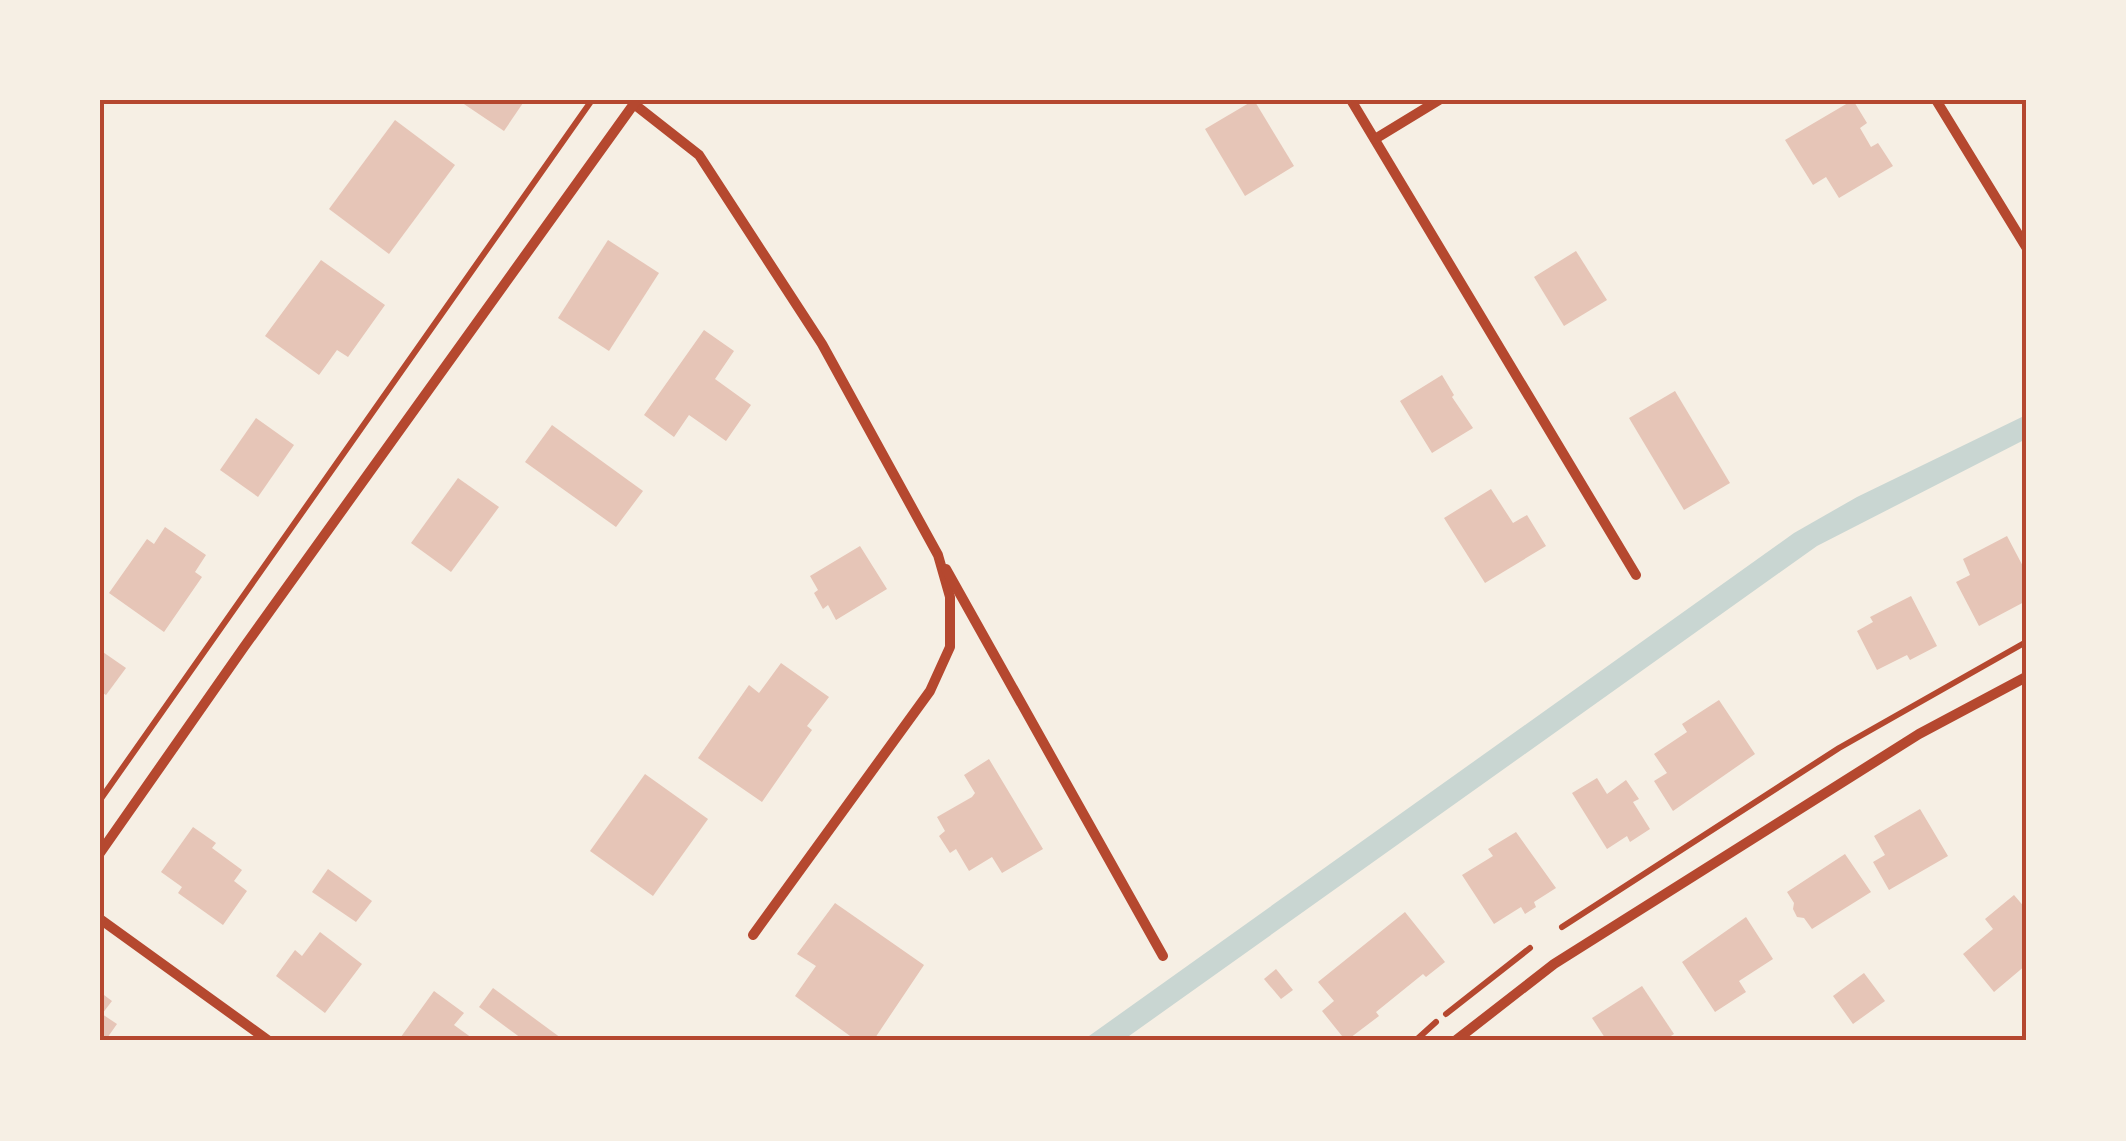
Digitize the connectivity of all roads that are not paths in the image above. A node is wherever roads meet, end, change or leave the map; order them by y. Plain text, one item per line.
1 (1351, 100) edge
2 (1439, 100) edge
3 (1936, 100) edge
4 (635, 102) edge
5 (1375, 139) junction
6 (2026, 247) edge
7 (938, 555) junction
8 (1636, 575) dead end
9 (2026, 677) edge
10 (100, 853) edge
11 (100, 919) edge
12 (753, 935) dead end
13 (1162, 956) dead end
14 (269, 1041) edge
15 (1455, 1041) edge

1 - 5 street
2 - 5 street
3 - 6 street
4 - 7 street
4 - 10 street
5 - 8 street
7 - 12 street
7 - 13 street
9 - 15 street
11 - 14 street

